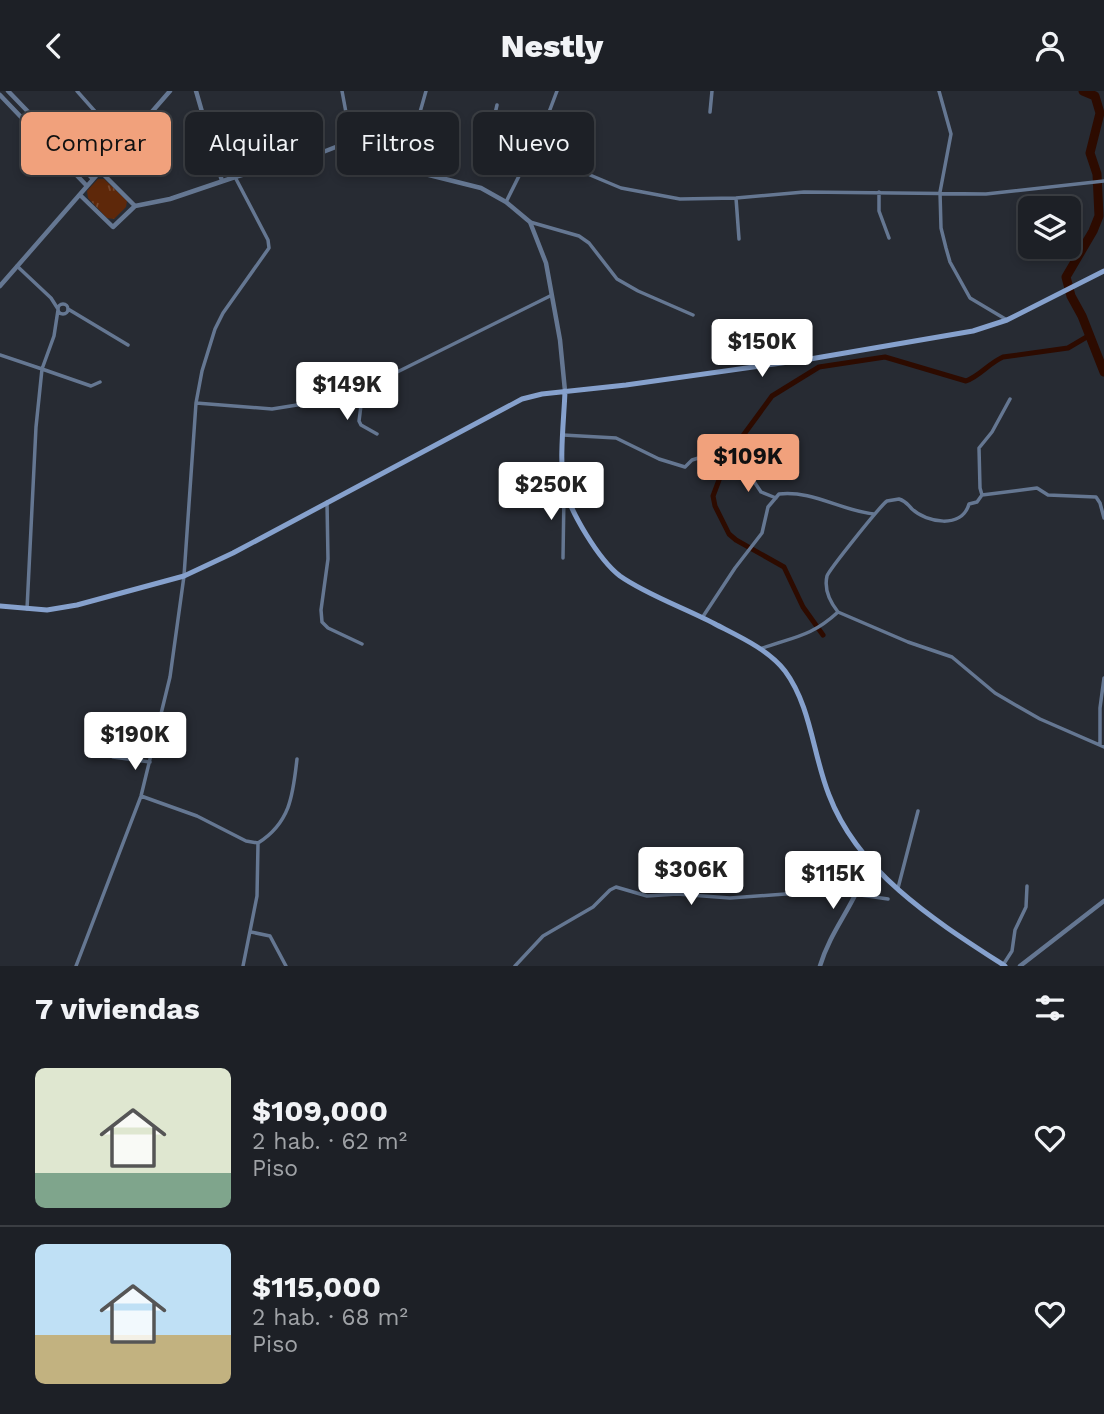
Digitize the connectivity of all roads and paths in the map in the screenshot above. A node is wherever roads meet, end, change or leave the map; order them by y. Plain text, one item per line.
1 (8, 91) edge
2 (76, 91) edge
3 (170, 91) edge
4 (196, 91) edge
5 (342, 91) edge
6 (426, 91) edge
7 (557, 91) edge
8 (712, 91) edge
9 (939, 91) edge
10 (0, 95) edge
11 (497, 105) dead end
12 (95, 112) edge
13 (151, 112) edge
14 (347, 112) edge
15 (420, 112) edge
16 (495, 112) edge
17 (549, 112) edge
18 (710, 112) dead end
19 (337, 146) edge
20 (96, 175) edge
21 (104, 175) edge
22 (429, 175) edge
23 (520, 175) edge
24 (590, 175) edge
25 (235, 177) junction
26 (93, 179) junction
27 (222, 181) junction
28 (1104, 181) edge
29 (87, 186) junction
30 (879, 192) junction
31 (940, 193) junction
32 (79, 195) junction
33 (736, 198) junction
34 (506, 202) junction
35 (135, 206) junction
36 (530, 222) junction
37 (889, 237) dead end
38 (740, 239) dead end
39 (17, 267) junction
40 (1104, 271) edge
41 (0, 286) edge
42 (552, 295) junction
43 (51, 298) junction
44 (62, 304) junction
45 (68, 309) junction
46 (58, 310) junction
47 (64, 314) junction
48 (693, 315) dead end
49 (1007, 320) junction
50 (57, 322) junction
51 (128, 345) dead end
52 (0, 355) edge
53 (42, 369) junction
54 (100, 382) dead end
55 (363, 390) junction
56 (565, 391) junction
57 (1010, 399) dead end
58 (196, 403) junction
59 (377, 434) dead end
60 (563, 435) junction
61 (778, 446) dead end
62 (745, 475) junction
63 (564, 487) junction
64 (982, 495) junction
65 (776, 498) junction
66 (327, 502) junction
67 (874, 514) junction
68 (1104, 518) edge
69 (563, 558) dead end
70 (184, 576) junction
71 (0, 606) edge
72 (27, 609) junction
73 (838, 612) junction
74 (702, 618) junction
75 (362, 644) dead end
76 (760, 649) junction
77 (1104, 678) edge
78 (1102, 746) edge
79 (99, 749) dead end
80 (297, 759) dead end
81 (150, 762) junction
82 (141, 796) junction
83 (918, 811) dead end
84 (258, 843) junction
85 (868, 860) junction
86 (1027, 886) dead end
87 (898, 888) junction
88 (857, 895) junction
89 (888, 899) dead end
90 (1104, 901) edge
91 (251, 932) junction
92 (1004, 965) edge
93 (76, 966) edge
94 (243, 966) edge
95 (286, 966) edge
96 (515, 966) edge
97 (820, 966) edge
98 (1020, 966) edge

1 - 26 street
2 - 12 street
3 - 13 street
4 - 27 street
5 - 14 street
6 - 15 street
7 - 17 street
8 - 18 street
9 - 31 street
10 - 29 street
11 - 16 street
19 - 25 street
20 - 26 street
21 - 35 street
22 - 34 street
23 - 34 street
24 - 33 street
25 - 27 street
25 - 58 street
26 - 29 street
27 - 35 street
28 - 31 street
29 - 32 street
30 - 31 street
30 - 33 street
30 - 37 street
31 - 49 street
32 - 35 street
32 - 39 street
33 - 38 street
34 - 36 street
36 - 42 street
36 - 48 street
39 - 41 street
39 - 43 street
40 - 49 main road
42 - 55 street
42 - 56 street
43 - 44 street
43 - 46 street
44 - 45 street
44 - 46 street
45 - 47 street
45 - 51 street
46 - 47 street
46 - 50 street
47 - 50 street
49 - 56 main road
50 - 53 street
52 - 53 street
53 - 54 street
53 - 72 street
55 - 58 street
55 - 59 street
56 - 60 main road
56 - 66 main road
57 - 64 street
58 - 70 street
60 - 62 street
60 - 63 main road
61 - 62 street
62 - 65 street
63 - 69 street
63 - 74 main road
64 - 67 street
64 - 68 street
65 - 67 street
65 - 74 street
66 - 70 main road
66 - 75 street
67 - 73 street
70 - 72 main road
70 - 81 street
71 - 72 main road
73 - 76 street
73 - 78 street
74 - 76 main road
76 - 85 main road
77 - 78 street
79 - 81 street
80 - 84 street
81 - 82 street
82 - 84 street
82 - 93 street
83 - 87 street
84 - 91 street
85 - 87 main road
85 - 88 street
86 - 92 street
87 - 92 main road
88 - 89 street
88 - 96 street
88 - 97 street
90 - 98 street
91 - 94 street
91 - 95 street

